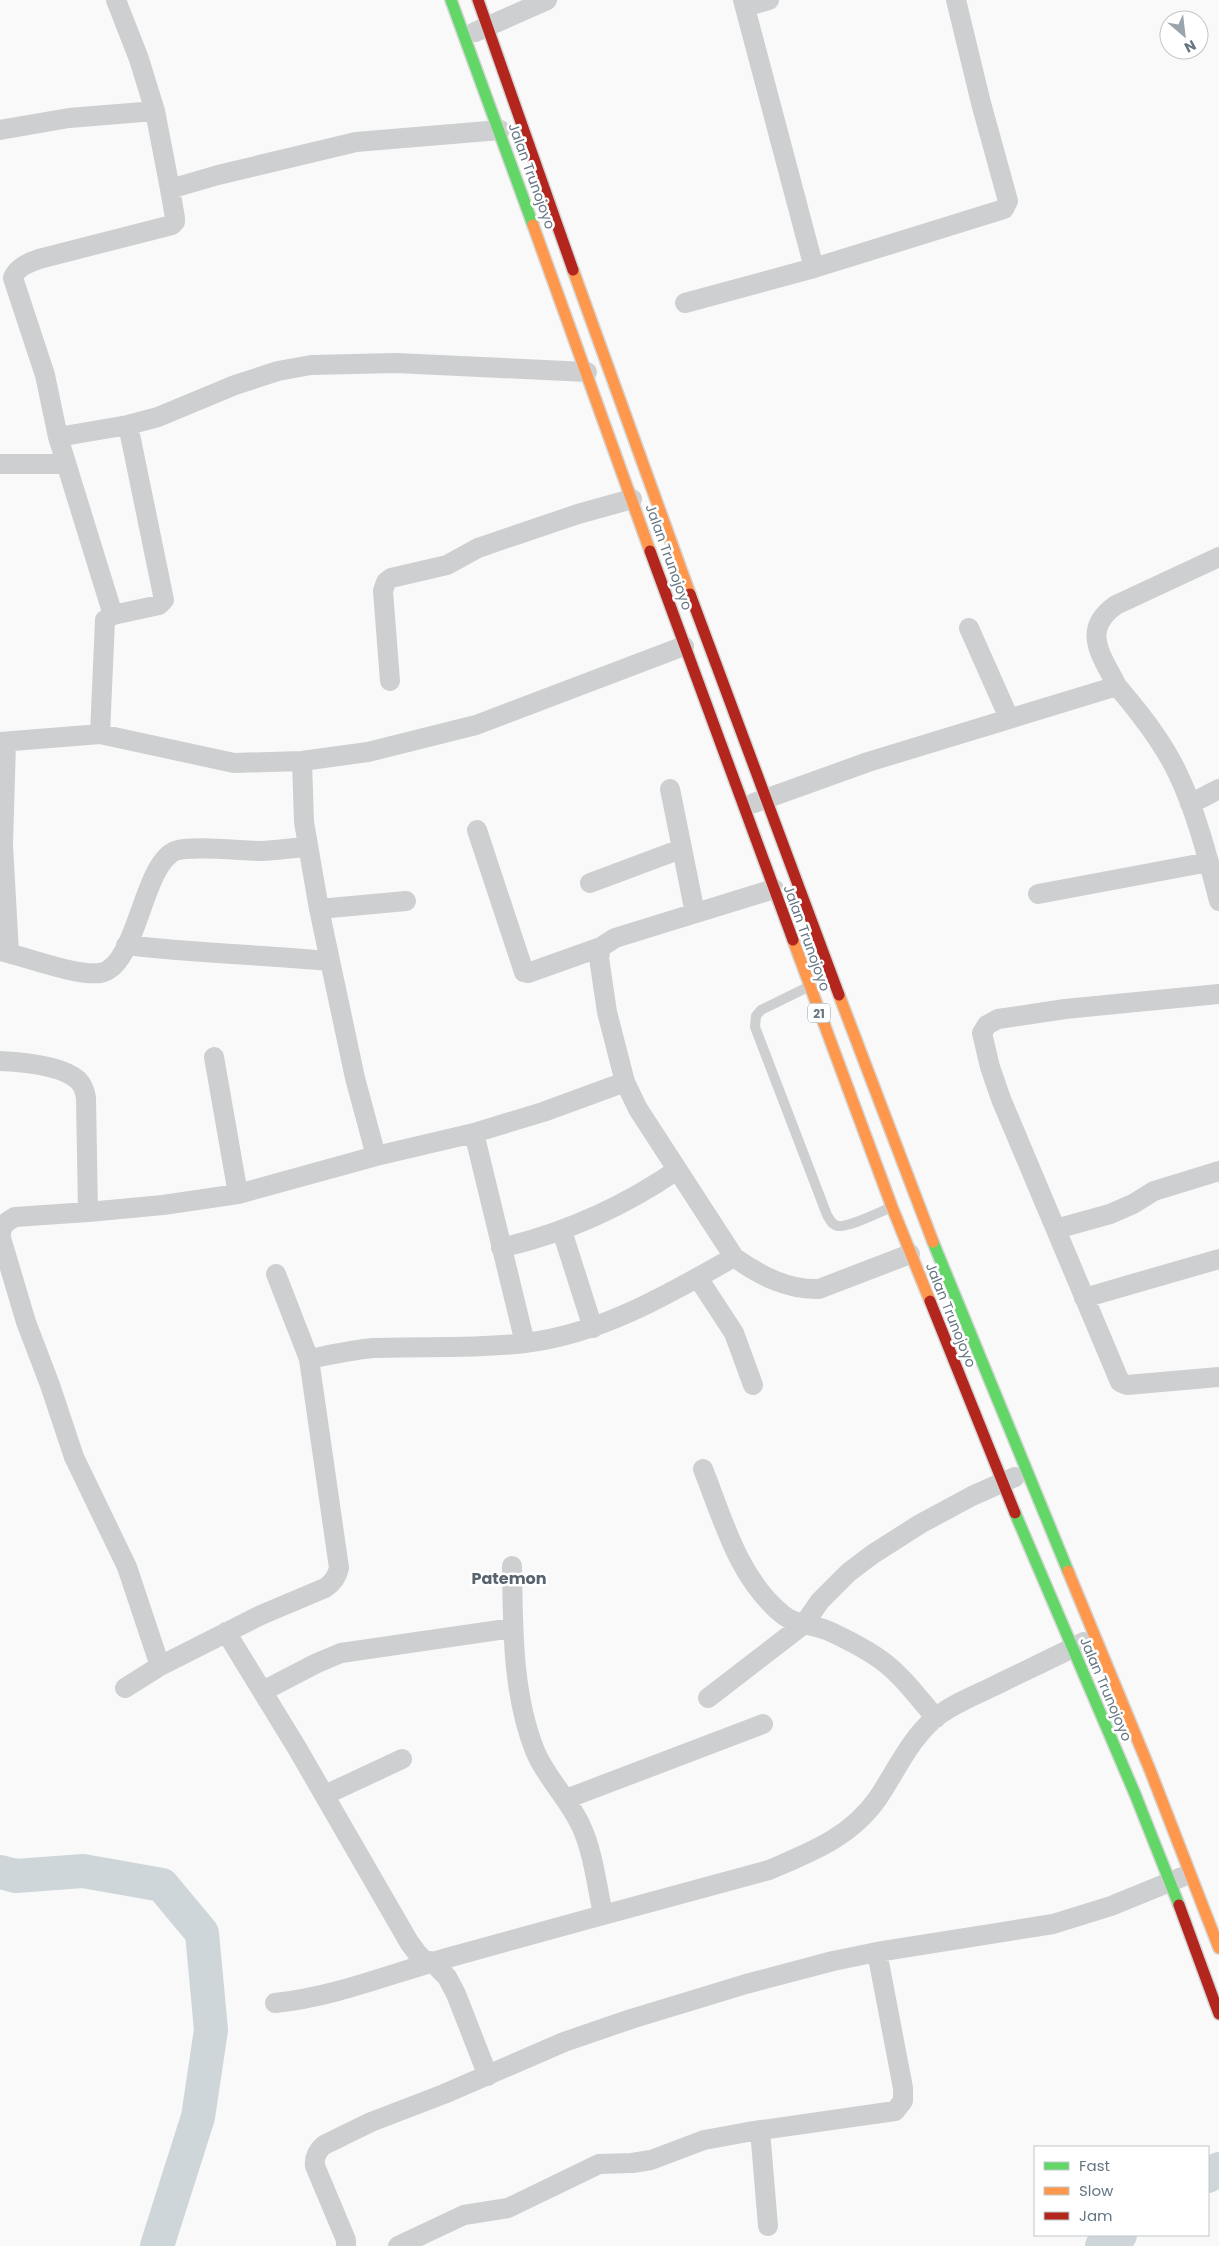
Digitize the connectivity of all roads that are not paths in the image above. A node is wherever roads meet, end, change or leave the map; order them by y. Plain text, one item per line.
1 (116, 0) edge
2 (451, 0) edge
3 (478, 0) edge
4 (546, 0) edge
5 (769, 0) edge
6 (956, 0) edge
7 (744, 4) edge
8 (488, 26) junction
9 (464, 37) junction
10 (155, 111) junction
11 (0, 130) edge
12 (500, 130) junction
13 (170, 189) junction
14 (814, 268) junction
15 (685, 303) dead end
16 (587, 372) junction
17 (128, 425) junction
18 (58, 436) junction
19 (0, 464) edge
20 (66, 464) junction
21 (632, 499) junction
22 (1219, 557) edge
23 (112, 615) junction
24 (968, 628) dead end
25 (684, 646) junction
26 (390, 681) dead end
27 (1117, 686) junction
28 (1009, 718) junction
29 (100, 734) junction
30 (3, 742) edge
31 (302, 761) junction
32 (670, 789) dead end
33 (1219, 789) edge
34 (766, 798) junction
35 (1190, 804) junction
36 (743, 807) junction
37 (477, 830) dead end
38 (308, 847) junction
39 (681, 848) junction
40 (1209, 862) junction
41 (590, 883) dead end
42 (774, 889) junction
43 (1038, 894) dead end
44 (406, 900) dead end
45 (1219, 901) edge
46 (319, 909) junction
47 (696, 913) junction
48 (126, 945) junction
49 (601, 947) junction
50 (5, 952) edge
51 (330, 961) junction
52 (821, 982) junction
53 (1219, 994) edge
54 (214, 1058) dead end
55 (0, 1061) edge
56 (625, 1082) junction
57 (474, 1133) junction
58 (376, 1156) junction
59 (677, 1170) junction
60 (1219, 1171) edge
61 (238, 1194) junction
62 (904, 1202) junction
63 (88, 1212) junction
64 (1056, 1229) junction
65 (562, 1231) junction
66 (501, 1248) junction
67 (910, 1254) junction
68 (734, 1257) junction
69 (1219, 1259) edge
70 (276, 1274) dead end
71 (698, 1278) junction
72 (1084, 1298) junction
73 (593, 1328) junction
74 (525, 1343) junction
75 (309, 1359) junction
76 (1219, 1377) edge
77 (753, 1385) dead end
78 (703, 1469) dead end
79 (1026, 1473) junction
80 (1002, 1482) junction
81 (512, 1566) dead end
82 (804, 1624) junction
83 (513, 1628) junction
84 (226, 1632) junction
85 (1094, 1637) junction
86 (1072, 1648) junction
87 (160, 1666) junction
88 (126, 1688) dead end
89 (263, 1691) junction
90 (708, 1698) dead end
91 (936, 1718) junction
92 (763, 1724) dead end
93 (402, 1760) dead end
94 (325, 1795) junction
95 (566, 1799) junction
96 (1191, 1873) junction
97 (1170, 1882) junction
98 (603, 1914) junction
99 (1219, 1948) edge
100 (877, 1952) junction
101 (432, 1962) junction
102 (275, 2003) dead end
103 (1219, 2014) edge
104 (488, 2076) junction
105 (760, 2130) junction
106 (768, 2226) dead end
107 (346, 2246) edge
108 (398, 2246) edge

1 - 10 street
2 - 9 highway, Jalan Trunojoyo / 21
3 - 8 highway, Jalan Trunojoyo / 21
4 - 8 street
5 - 7 street
6 - 14 street
7 - 14 street
8 - 9 street
8 - 34 highway, Jalan Trunojoyo / 21
9 - 12 highway, Jalan Trunojoyo / 21
10 - 11 street
10 - 13 street
12 - 13 street
12 - 16 highway, Jalan Trunojoyo / 21
13 - 18 street
14 - 15 street
16 - 17 street
16 - 21 highway, Jalan Trunojoyo / 21
17 - 18 street
17 - 23 street
18 - 20 street
19 - 20 street
20 - 23 street
21 - 25 highway, Jalan Trunojoyo / 21
21 - 26 street
22 - 27 street
23 - 29 street
24 - 28 street
25 - 31 street
25 - 36 highway, Jalan Trunojoyo / 21
27 - 28 street
27 - 35 street
28 - 34 street
29 - 30 street
29 - 31 street
30 - 50 street
31 - 38 street
32 - 39 street
33 - 35 street
34 - 36 street
34 - 52 highway, Jalan Trunojoyo / 21
35 - 40 street
36 - 42 highway, Jalan Trunojoyo / 21
37 - 49 street
38 - 46 street
38 - 48 street
39 - 41 street
39 - 47 street
40 - 43 street
40 - 45 street
42 - 47 street
42 - 52 highway, Jalan Trunojoyo / 21
44 - 46 street
46 - 51 street
47 - 49 street
48 - 50 street
48 - 51 street
49 - 56 street
51 - 58 street
52 - 62 highway, Jalan Trunojoyo / 21
52 - 62 highway, Jalan Trunojoyo / 21
52 - 62 lane
53 - 64 street
54 - 61 street
55 - 63 street
56 - 57 street
56 - 59 street
57 - 58 street
57 - 66 street
58 - 61 street
59 - 65 street
59 - 68 street
60 - 64 street
61 - 63 street
62 - 67 highway, Jalan Trunojoyo / 21
62 - 79 highway, Jalan Trunojoyo / 21
63 - 87 street
64 - 72 street
65 - 66 street
65 - 73 street
66 - 74 street
67 - 68 street
67 - 80 highway, Jalan Trunojoyo / 21
68 - 71 street
69 - 72 street
70 - 75 street
71 - 73 street
71 - 77 street
72 - 76 street
73 - 74 street
74 - 75 street
75 - 84 street
78 - 82 street
79 - 80 street
79 - 85 highway, Jalan Trunojoyo / 21
80 - 82 street
80 - 86 highway, Jalan Trunojoyo / 21
81 - 83 street
82 - 90 street
82 - 91 street
83 - 89 street
83 - 95 street
84 - 87 street
84 - 89 street
85 - 86 street
85 - 96 highway, Jalan Trunojoyo / 21
86 - 91 street
86 - 97 highway, Jalan Trunojoyo / 21
87 - 88 street
89 - 94 street
91 - 98 street
92 - 95 street
93 - 94 street
94 - 101 street
95 - 98 street
96 - 97 street
96 - 99 highway, Jalan Trunojoyo / 21
97 - 100 street
97 - 103 highway, Jalan Trunojoyo / 21
98 - 101 street
100 - 104 street
100 - 105 street
101 - 102 street
101 - 104 street
104 - 107 street
105 - 106 street
105 - 108 street

